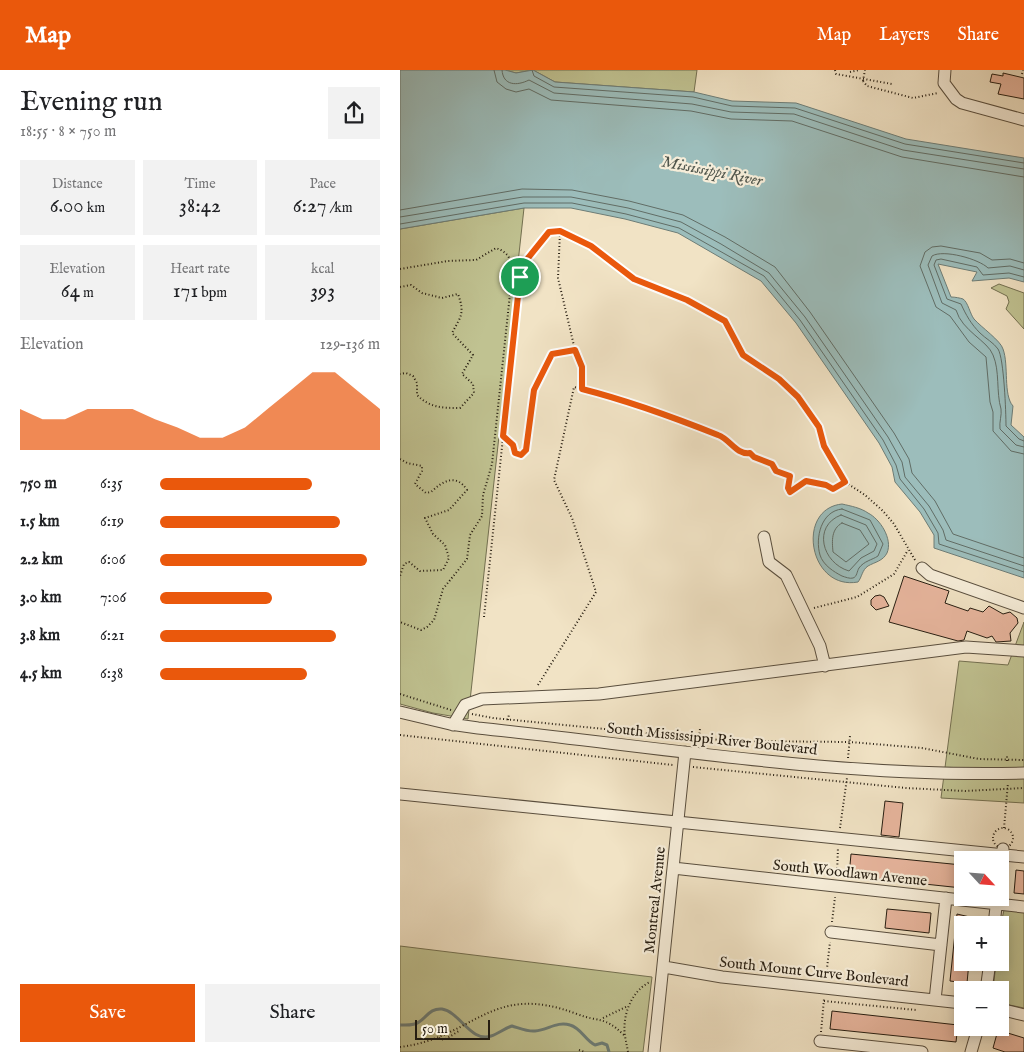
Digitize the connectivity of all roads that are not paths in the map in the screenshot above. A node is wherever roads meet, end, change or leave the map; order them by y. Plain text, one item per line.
1 (945, 70) edge
2 (1024, 120) edge
3 (764, 537) dead end
4 (922, 568) road end
5 (1024, 608) edge
6 (1024, 651) edge
7 (825, 666) junction
8 (400, 712) edge
9 (453, 725) junction
10 (686, 752) junction
11 (1024, 773) edge
12 (400, 794) edge
13 (679, 820) junction
14 (1002, 851) edge
15 (1009, 853) edge
16 (1024, 857) edge
17 (674, 868) junction
18 (946, 898) junction
19 (954, 898) edge
20 (1009, 904) edge
21 (1024, 907) edge
22 (831, 932) road end
23 (941, 945) junction
24 (664, 967) junction
25 (935, 1000) junction
26 (954, 1002) edge
27 (1009, 1011) edge
28 (1024, 1015) edge
29 (976, 1036) edge
30 (820, 1041) dead end
31 (654, 1052) edge
32 (922, 1052) edge
33 (971, 1052) edge

1 - 2 street
3 - 7 street
4 - 5 street
6 - 7 street
7 - 9 street
8 - 9 street, South Mississippi River Boulevard
9 - 10 street, South Mississippi River Boulevard
10 - 11 street, South Mississippi River Boulevard
10 - 13 street, Montreal Avenue
12 - 13 street
13 - 14 street
13 - 17 street, Montreal Avenue
15 - 16 street
17 - 18 street, South Woodlawn Avenue
17 - 24 street, Montreal Avenue
18 - 19 street, South Woodlawn Avenue
18 - 23 street
20 - 21 street, South Woodlawn Avenue
22 - 23 street
23 - 25 street
24 - 25 street, South Mount Curve Boulevard
24 - 31 street, Montreal Avenue
25 - 26 street, South Mount Curve Boulevard
27 - 28 street
29 - 33 street
30 - 32 street

